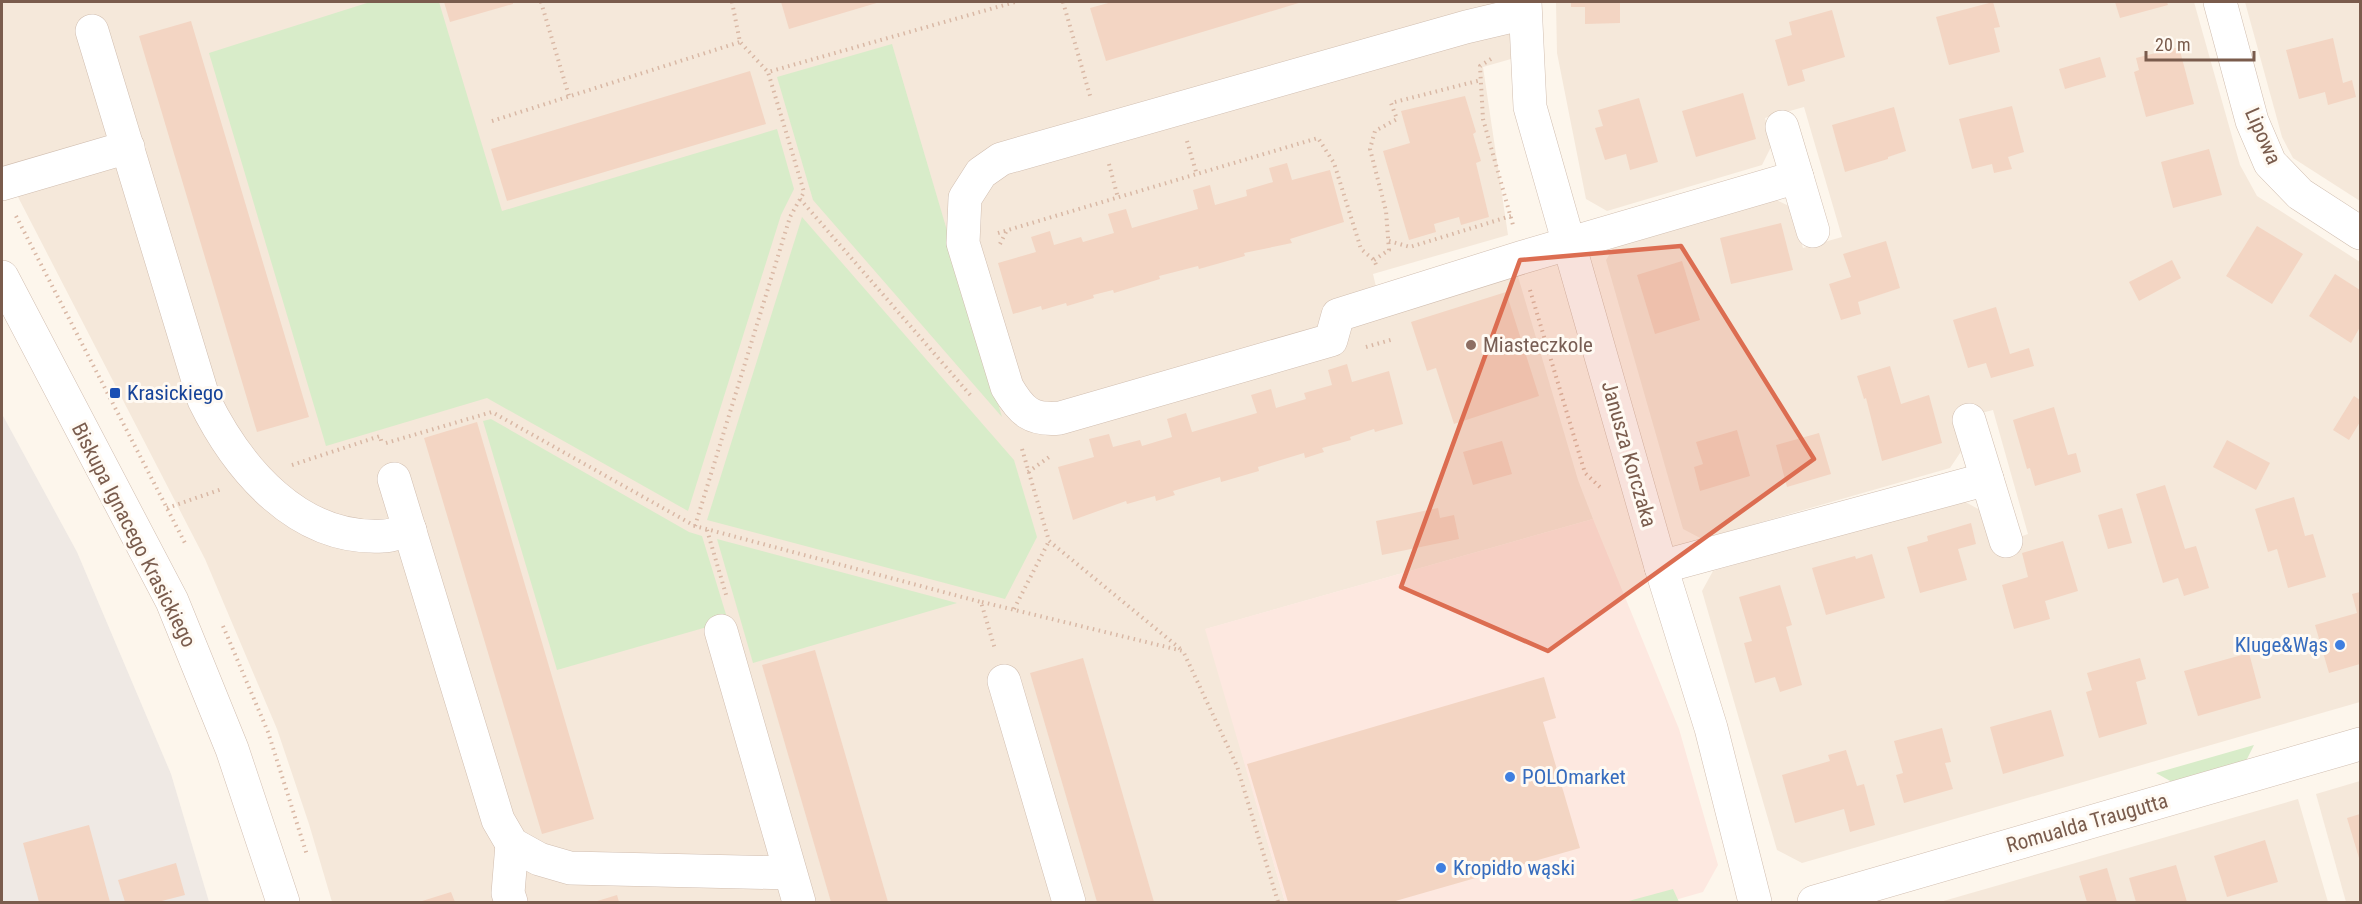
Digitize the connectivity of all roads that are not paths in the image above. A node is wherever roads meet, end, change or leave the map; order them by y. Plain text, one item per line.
1 (2220, 2) edge
2 (1515, 11) edge
3 (92, 30) dead end
4 (1782, 127) dead end
5 (128, 147) junction
6 (1797, 177) junction
7 (2, 184) edge
8 (1813, 231) dead end
9 (2361, 233) edge
10 (1568, 243) junction
11 (2, 278) edge
12 (1969, 420) dead end
13 (394, 478) road end
14 (1987, 479) junction
15 (410, 530) junction
16 (2006, 541) dead end
17 (1661, 567) junction
18 (721, 631) road end
19 (1004, 681) road end
20 (2361, 744) edge
21 (512, 844) junction
22 (795, 888) edge
23 (283, 903) edge
24 (511, 903) edge
25 (1069, 903) edge
26 (1755, 903) edge
27 (1814, 903) edge

1 - 9 street, Lipowa
2 - 10 street, Janusza Korczaka
2 - 10 street
3 - 5 street
4 - 6 street
5 - 7 street
5 - 15 street
6 - 8 street
6 - 10 street
10 - 17 street, Janusza Korczaka
11 - 23 street, Biskupa Ignacego Krasickiego
12 - 14 street
13 - 15 street
14 - 16 street
14 - 17 street
15 - 21 street
17 - 26 street, Janusza Korczaka
18 - 22 street
19 - 25 street
20 - 27 street, Romualda Traugutta
21 - 22 street
21 - 24 street

